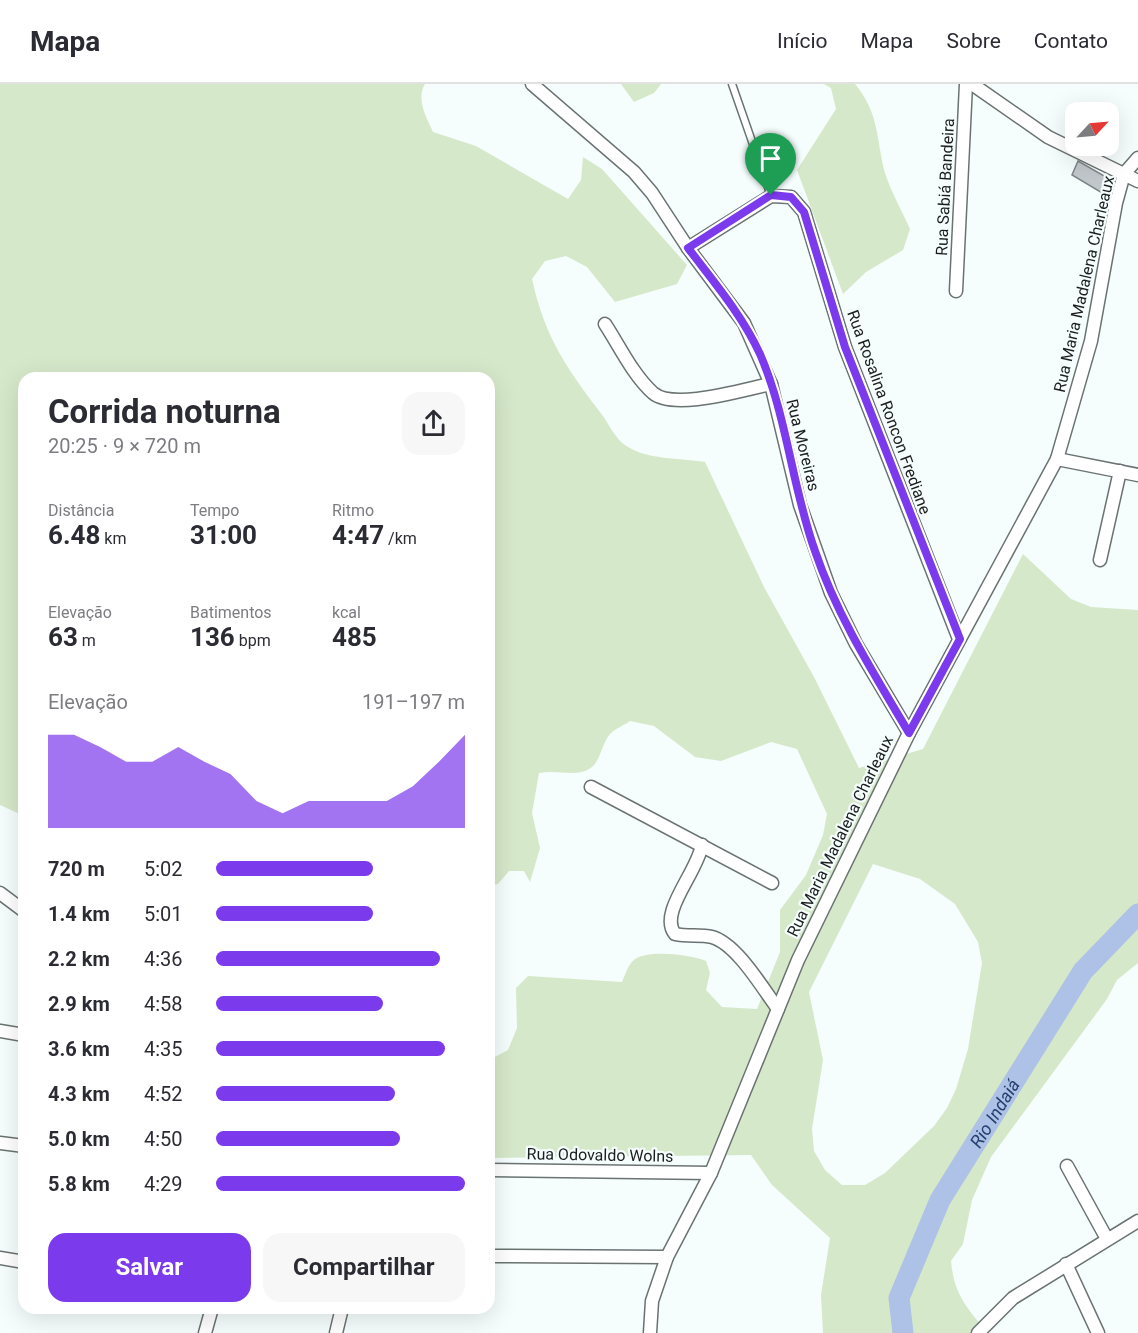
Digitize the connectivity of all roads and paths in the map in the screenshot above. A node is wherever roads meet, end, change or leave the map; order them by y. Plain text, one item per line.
1 (531, 84) edge
2 (732, 84) edge
3 (966, 84) edge
4 (972, 84) edge
5 (1138, 158) edge
6 (1124, 174) junction
7 (1138, 181) edge
8 (771, 195) junction
9 (688, 248) junction
10 (956, 291) dead end
11 (605, 324) dead end
12 (771, 384) junction
13 (1057, 459) junction
14 (1119, 471) junction
15 (1138, 475) edge
16 (1100, 560) dead end
17 (960, 639) junction
18 (909, 733) junction
19 (591, 788) dead end
20 (702, 845) junction
21 (772, 883) dead end
22 (0, 893) edge
23 (18, 906) edge
24 (778, 1009) junction
25 (0, 1030) edge
26 (18, 1034) edge
27 (0, 1143) edge
28 (18, 1145) edge
29 (1067, 1166) dead end
30 (495, 1170) edge
31 (711, 1173) junction
32 (1138, 1221) edge
33 (1107, 1239) junction
34 (495, 1256) edge
35 (667, 1257) junction
36 (0, 1258) edge
37 (18, 1261) edge
38 (1066, 1264) junction
39 (210, 1314) edge
40 (341, 1314) edge
41 (205, 1333) edge
42 (336, 1333) edge
43 (650, 1333) edge
44 (978, 1333) edge
45 (1098, 1333) edge

1 - 9 street, Rua Moreiras
2 - 8 lane
3 - 10 street, Rua Sabiá Bandeira
4 - 6 street
5 - 6 street, Rua Maria Madalena Charleaux
6 - 7 street
6 - 13 street, Rua Maria Madalena Charleaux
8 - 9 street
8 - 17 street, Rua Rosalina Roncon Frediane
9 - 12 street, Rua Moreiras
11 - 12 street
12 - 18 street, Rua Moreiras
13 - 14 street
13 - 17 street, Rua Maria Madalena Charleaux
14 - 15 street
14 - 16 street
17 - 18 street, Rua Maria Madalena Charleaux
18 - 24 street, Rua Maria Madalena Charleaux
19 - 20 street
20 - 21 street
20 - 24 street
22 - 23 street
24 - 31 street, Rua Maria Madalena Charleaux
25 - 26 street
27 - 28 street
29 - 33 street
30 - 31 street, Rua Odovaldo Wolns
31 - 35 street, Rua Maria Madalena Charleaux
32 - 33 street
33 - 38 street
34 - 35 street
35 - 43 street, Rua Maria Madalena Charleaux
36 - 37 street
38 - 44 street
38 - 45 street
39 - 41 street
40 - 42 street

